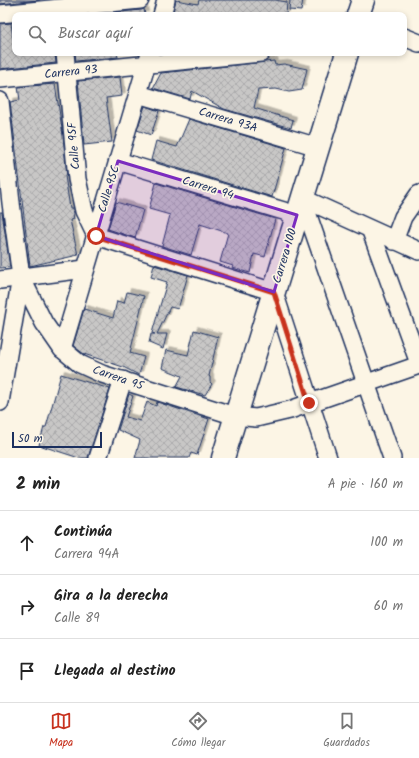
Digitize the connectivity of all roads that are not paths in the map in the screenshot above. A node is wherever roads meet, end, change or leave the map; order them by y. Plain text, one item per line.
1 (131, 0) edge
2 (166, 0) edge
3 (363, 0) edge
4 (60, 8) edge
5 (20, 12) edge
6 (163, 12) edge
7 (359, 12) edge
8 (12, 13) edge
9 (0, 14) edge
10 (407, 38) edge
11 (419, 43) edge
12 (65, 56) edge
13 (204, 56) edge
14 (346, 56) edge
15 (149, 59) edge
16 (68, 73) junction
17 (0, 79) edge
18 (138, 94) junction
19 (0, 101) edge
20 (2, 147) edge
21 (318, 147) junction
22 (118, 161) junction
23 (419, 194) edge
24 (5, 204) edge
25 (300, 207) junction
26 (371, 231) junction
27 (96, 236) junction
28 (394, 240) junction
29 (419, 251) edge
30 (85, 270) junction
31 (22, 277) junction
32 (0, 280) edge
33 (274, 292) junction
34 (62, 349) junction
35 (419, 364) edge
36 (122, 380) junction
37 (367, 383) junction
38 (0, 402) edge
39 (309, 403) junction
40 (235, 416) junction
41 (98, 458) edge
42 (223, 458) edge
43 (328, 458) edge
44 (392, 458) edge

1 - 4 street
2 - 6 street
3 - 7 highway
4 - 5 street
8 - 9 street
10 - 11 street
12 - 16 street, Calle 95F
13 - 15 street, Carrera 93
14 - 21 highway, Carrera 100
15 - 16 street, Carrera 93
15 - 18 street, Calle 95C
16 - 17 street, Carrera 93
16 - 27 street, Calle 95F
18 - 21 street, Carrera 93A
18 - 22 street, Calle 95C
19 - 20 street
20 - 24 street
21 - 25 highway, Carrera 100
22 - 25 street, Carrera 94
22 - 27 street, Calle 95C
23 - 28 street
24 - 31 street
25 - 26 street, Carrera 94
25 - 33 highway, Carrera 100
25 - 37 street
26 - 28 street, Carrera 94
26 - 35 street
27 - 30 street, Calle 95C
27 - 33 street
28 - 29 street, Carrera 94
30 - 31 street
30 - 34 street, Calle 95C
31 - 32 street
31 - 34 street, Carrera 95
31 - 38 street
33 - 39 street
33 - 40 highway, Carrera 100
34 - 36 street, Carrera 95
35 - 37 street, Carrera 95
36 - 40 street, Carrera 95
36 - 41 street
37 - 39 street, Carrera 95
37 - 44 street
39 - 40 street, Carrera 95
39 - 43 street
40 - 42 highway, Carrera 100

